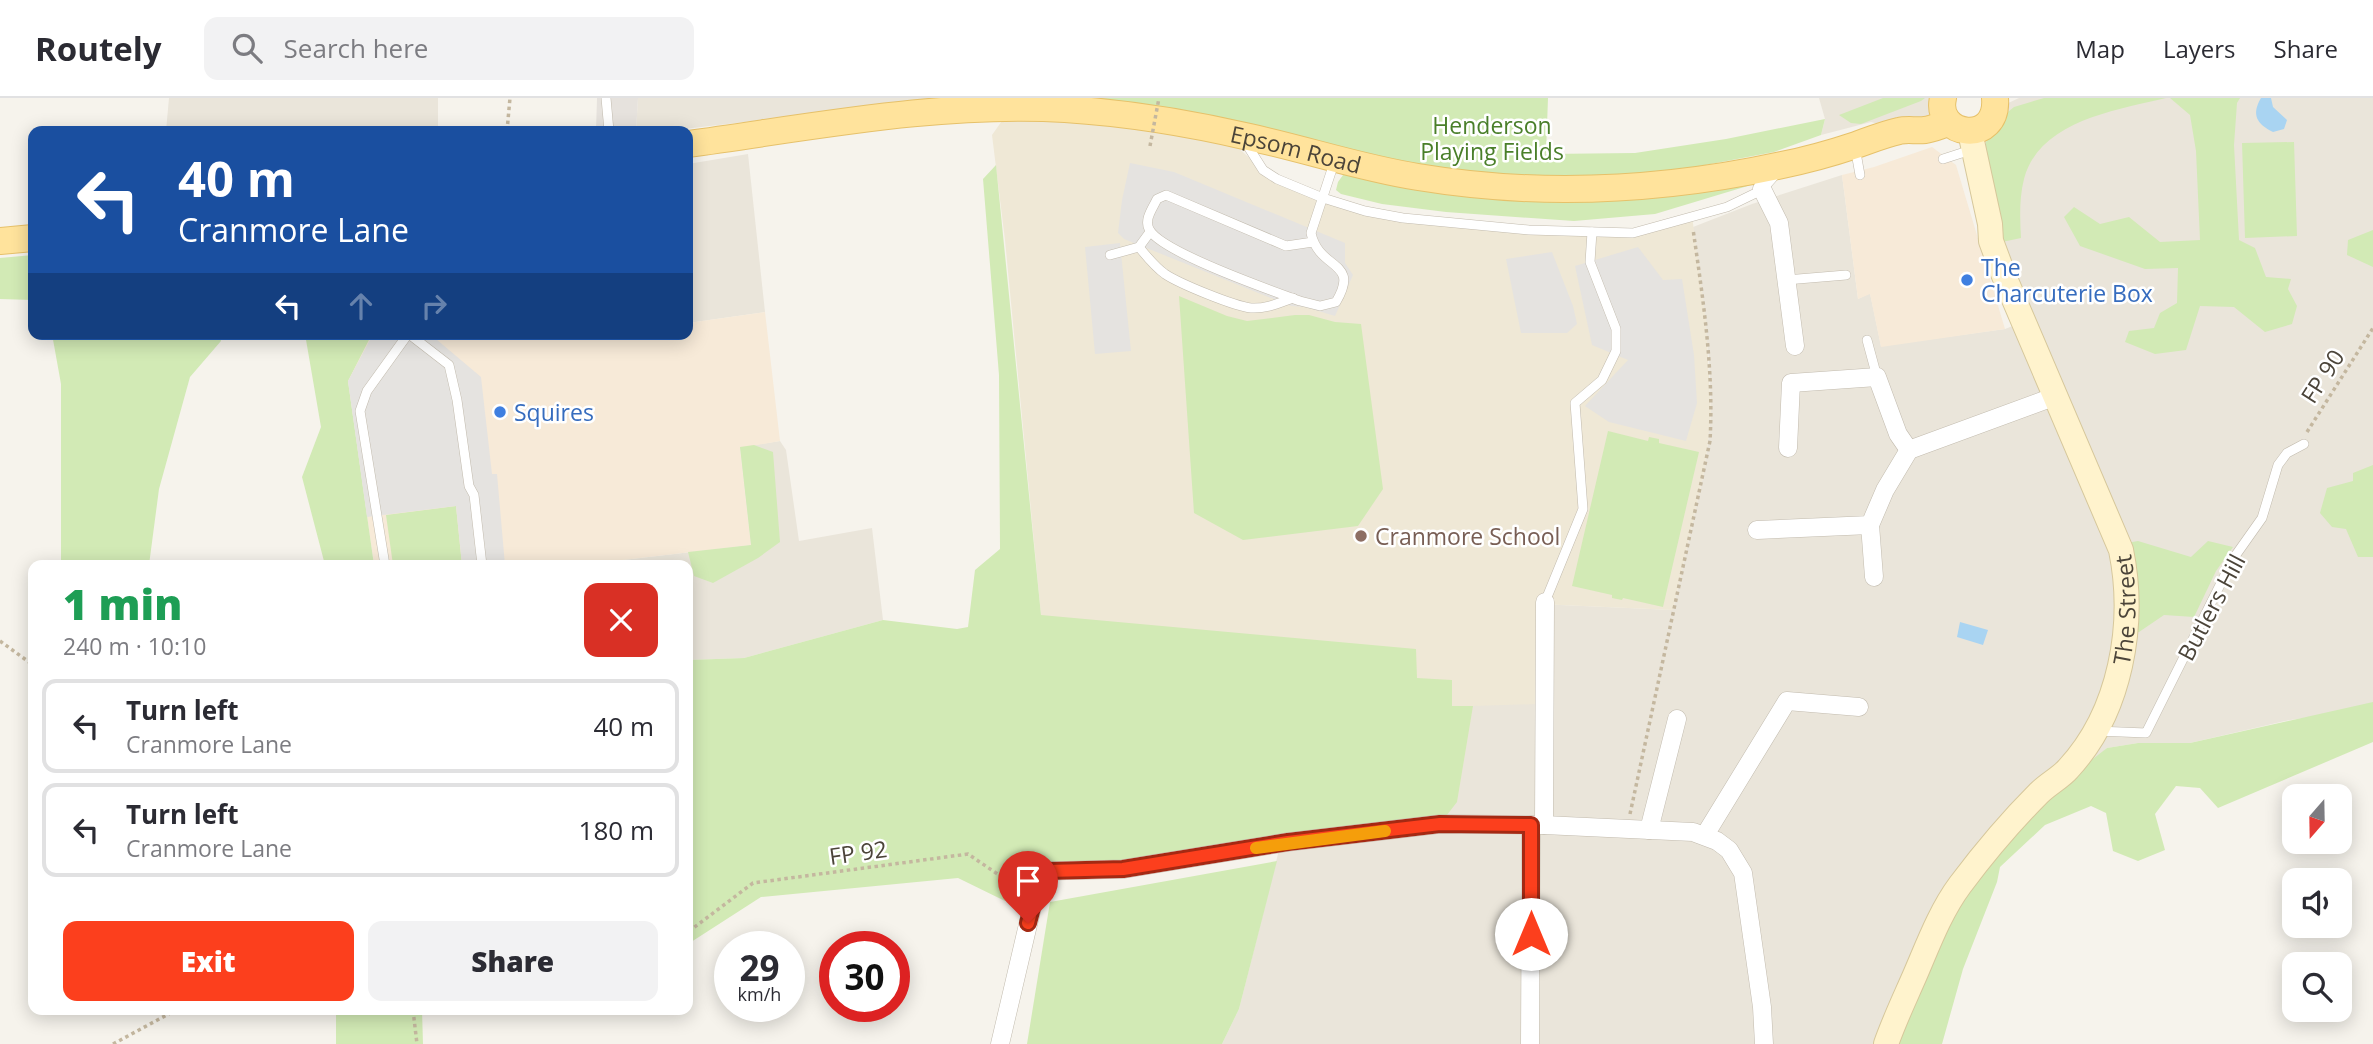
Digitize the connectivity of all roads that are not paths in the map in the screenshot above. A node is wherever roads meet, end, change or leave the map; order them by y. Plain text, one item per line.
1 (606, 98) edge
2 (1999, 100) edge
3 (1956, 121) edge
4 (609, 126) edge
5 (1249, 136) junction
6 (693, 143) edge
7 (1855, 145) junction
8 (1335, 158) junction
9 (1944, 159) dead end
10 (1785, 165) junction
11 (1860, 175) dead end
12 (1762, 189) junction
13 (1323, 198) junction
14 (1150, 232) junction
15 (1592, 232) junction
16 (28, 238) edge
17 (0, 241) edge
18 (1313, 242) junction
19 (1139, 247) junction
20 (1110, 255) dead end
21 (1846, 275) dead end
22 (1786, 280) junction
23 (1293, 298) junction
24 (404, 340) edge
25 (416, 340) edge
26 (1867, 340) dead end
27 (1795, 346) dead end
28 (1877, 377) junction
29 (2056, 396) junction
30 (2304, 444) road end
31 (1787, 448) dead end
32 (1909, 450) junction
33 (1870, 525) junction
34 (1757, 530) dead end
35 (384, 560) edge
36 (481, 560) edge
37 (1874, 577) dead end
38 (1545, 602) joint
39 (1859, 707) dead end
40 (1677, 719) dead end
41 (2096, 731) junction
42 (1537, 825) junction
43 (1649, 830) junction
44 (1705, 835) junction
45 (1000, 1044) edge
46 (1530, 1044) edge
47 (1764, 1044) edge
48 (1886, 1044) edge

1 - 4 lane
2 - 3 main road, Epsom Road
3 - 7 main road, Epsom Road
3 - 9 lane
3 - 29 street, The Street
5 - 6 main road, Epsom Road
5 - 8 main road, Epsom Road
5 - 13 lane
7 - 10 main road, Epsom Road
7 - 11 lane
8 - 10 main road, Epsom Road
8 - 13 lane
10 - 12 lane
12 - 15 lane
12 - 22 street
13 - 15 lane
13 - 18 lane
14 - 18 lane
14 - 19 lane
14 - 23 lane
15 - 38 lane
16 - 17 main road
18 - 23 lane
19 - 20 lane
19 - 23 lane
21 - 22 lane
22 - 27 street
24 - 35 lane
25 - 36 lane
26 - 28 lane
28 - 31 street
28 - 32 street
29 - 32 street
29 - 41 street, The Street
30 - 41 lane, Butlers Hill
32 - 33 street
33 - 34 street
33 - 37 street
38 - 42 street
39 - 44 street
40 - 43 street
41 - 48 street, The Street
42 - 43 street
42 - 45 street
42 - 46 street
43 - 44 street
44 - 47 street

